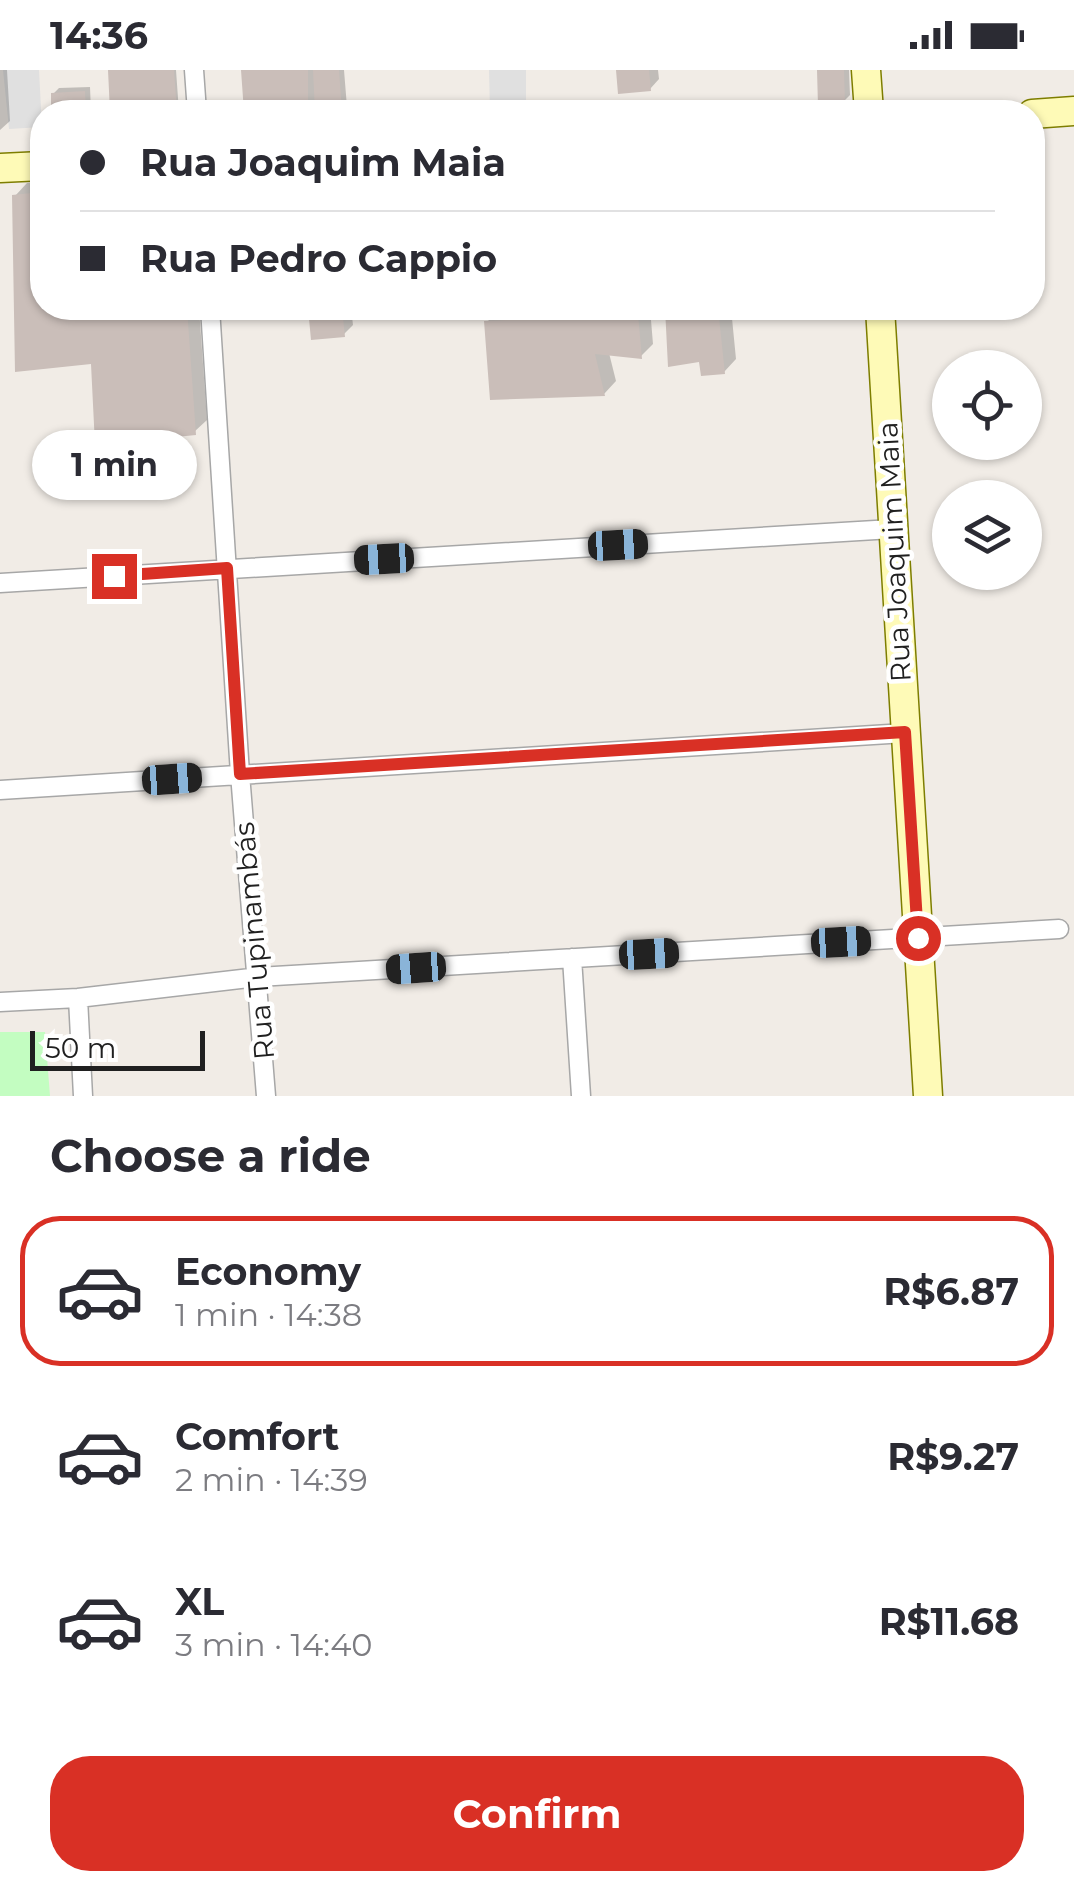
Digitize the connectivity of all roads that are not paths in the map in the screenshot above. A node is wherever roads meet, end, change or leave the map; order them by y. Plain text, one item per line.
1 (194, 70) edge
2 (866, 70) edge
3 (196, 100) edge
4 (868, 100) edge
5 (1072, 113) edge
6 (1045, 114) edge
7 (30, 167) edge
8 (0, 168) edge
9 (211, 320) edge
10 (881, 320) edge
11 (892, 529) junction
12 (227, 568) junction
13 (0, 583) edge
14 (905, 732) junction
15 (240, 774) junction
16 (0, 790) edge
17 (1058, 929) dead end
18 (918, 938) junction
19 (572, 958) junction
20 (258, 977) junction
21 (78, 998) junction
22 (0, 1002) edge
23 (83, 1096) edge
24 (266, 1096) edge
25 (581, 1096) edge
26 (928, 1096) edge

1 - 3 street
2 - 4 main road
5 - 6 main road
7 - 8 main road
9 - 12 street, Rua Tupinambás
10 - 11 main road, Rua Joaquim Maia
11 - 12 street
11 - 14 main road, Rua Joaquim Maia
12 - 13 street
12 - 15 street, Rua Tupinambás
14 - 15 street
14 - 18 main road, Rua Joaquim Maia
15 - 16 street
15 - 20 street, Rua Tupinambás
17 - 18 street
18 - 19 street
18 - 26 main road, Rua Joaquim Maia
19 - 20 street
19 - 25 street
20 - 21 street
20 - 24 street, Rua Tupinambás
21 - 22 street
21 - 23 street

